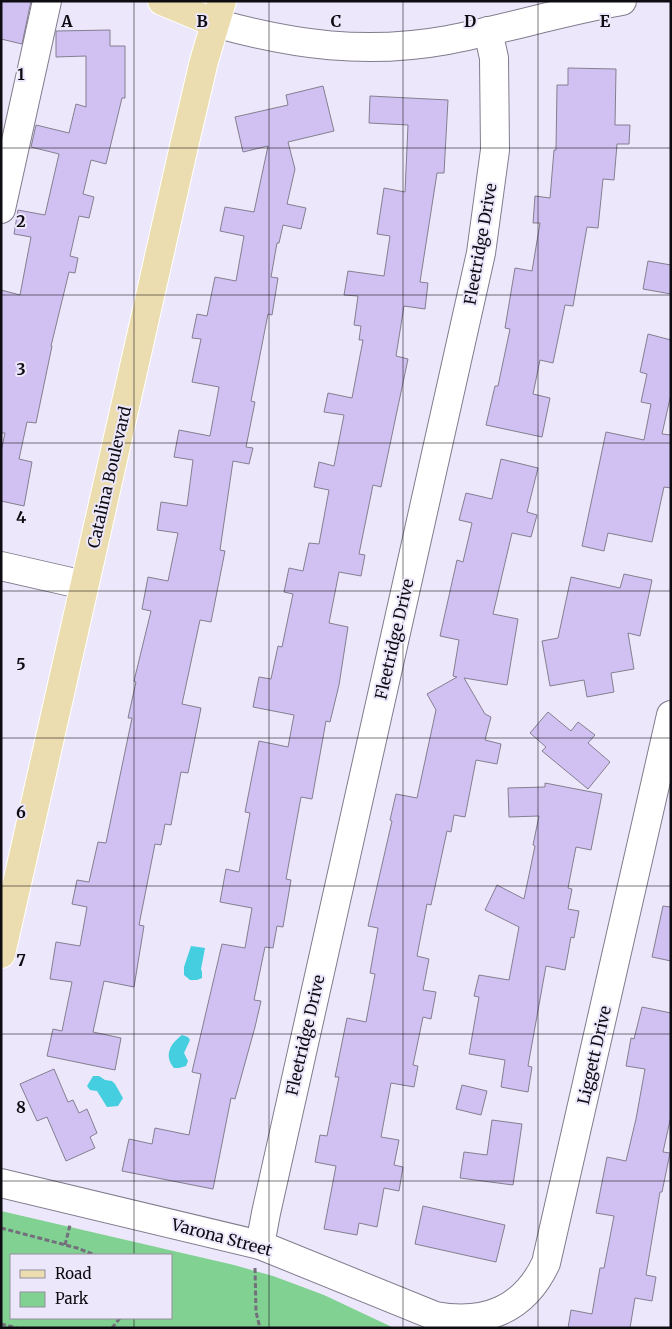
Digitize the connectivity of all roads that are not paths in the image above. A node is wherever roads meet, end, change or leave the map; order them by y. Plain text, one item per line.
1 (47, 1) edge
2 (162, 1) edge
3 (622, 1) edge
4 (218, 12) edge
5 (488, 31) junction
6 (1, 210) edge
7 (1, 566) edge
8 (84, 585) junction
9 (671, 715) edge
10 (1, 954) edge
11 (1, 1183) edge
12 (258, 1256) junction
13 (435, 1316) joint

1 - 6 street
2 - 4 main road
3 - 5 street
4 - 5 street
4 - 8 main road, Catalina Boulevard
5 - 12 street, Fleetridge Drive
7 - 8 street
8 - 10 main road, Catalina Boulevard
9 - 13 street, Liggett Drive
11 - 12 street, Varona Street
12 - 13 street, Varona Street

